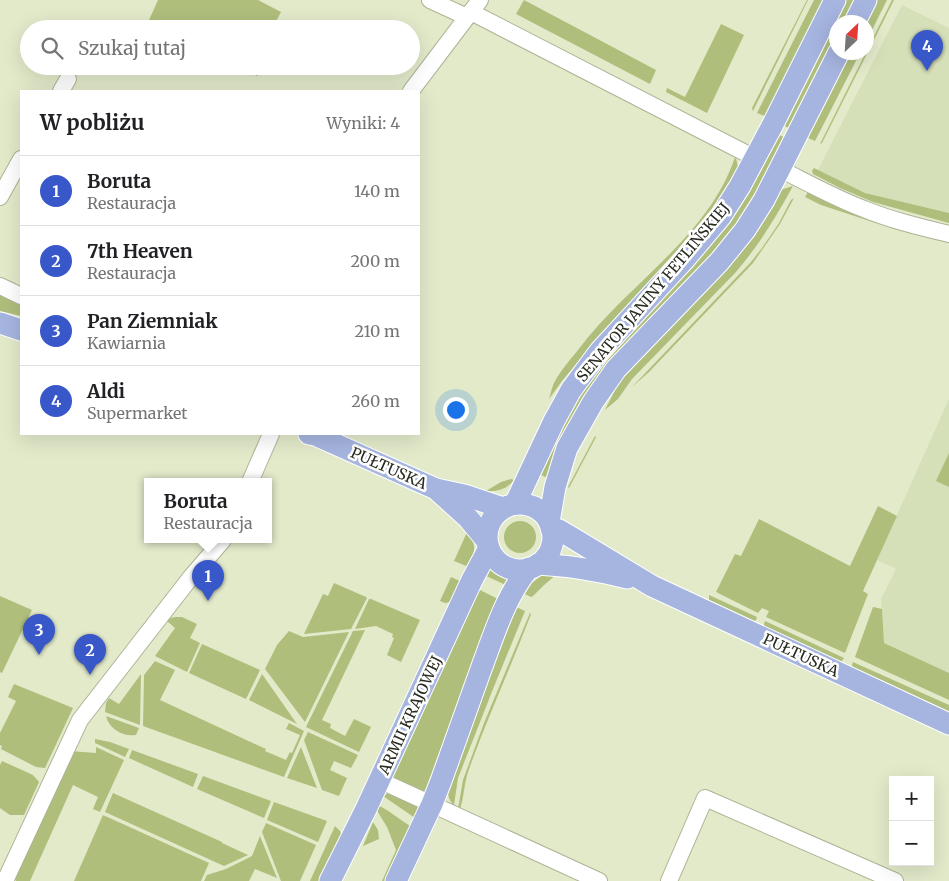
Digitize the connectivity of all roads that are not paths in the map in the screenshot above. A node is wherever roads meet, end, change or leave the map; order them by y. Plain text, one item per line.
1 (430, 0) edge
2 (835, 0) edge
3 (866, 0) edge
4 (473, 10) edge
5 (858, 15) edge
6 (836, 60) edge
7 (412, 90) edge
8 (755, 158) junction
9 (20, 161) edge
10 (780, 169) junction
11 (0, 198) edge
12 (949, 234) edge
13 (0, 286) edge
14 (20, 296) edge
15 (0, 324) edge
16 (20, 330) edge
17 (0, 336) edge
18 (20, 339) edge
19 (271, 435) edge
20 (314, 435) edge
21 (252, 478) edge
22 (436, 489) junction
23 (509, 506) junction
24 (550, 525) junction
25 (221, 543) edge
26 (488, 544) junction
27 (534, 566) junction
28 (652, 586) junction
29 (949, 724) edge
30 (379, 780) junction
31 (432, 804) junction
32 (5, 881) edge
33 (330, 881) edge
34 (396, 881) edge
35 (599, 881) edge
36 (669, 881) edge
37 (895, 881) edge

1 - 4 street
2 - 8 main road, SENATOR JANINY FETLIŃSKIEJ
3 - 5 main road
4 - 7 street
4 - 8 street
6 - 10 main road, SENATOR JANINY FETLIŃSKIEJ
8 - 23 main road, SENATOR JANINY FETLIŃSKIEJ
9 - 11 street
10 - 12 street
10 - 24 main road, SENATOR JANINY FETLIŃSKIEJ
13 - 14 street
15 - 16 main road
17 - 18 main road
19 - 21 street
20 - 22 main road, PUŁTUSKA
22 - 23 main road, PUŁTUSKA
22 - 26 main road, PUŁTUSKA
23 - 24 main road
23 - 26 main road
24 - 27 main road
24 - 28 main road, PUŁTUSKA
25 - 32 street
26 - 27 main road
26 - 30 main road, ARMII KRAJOWEJ
27 - 28 main road, PUŁTUSKA
27 - 31 main road
28 - 29 main road, PUŁTUSKA
30 - 31 street
30 - 33 main road, ARMII KRAJOWEJ
31 - 34 main road
31 - 35 street
36 - 37 street

